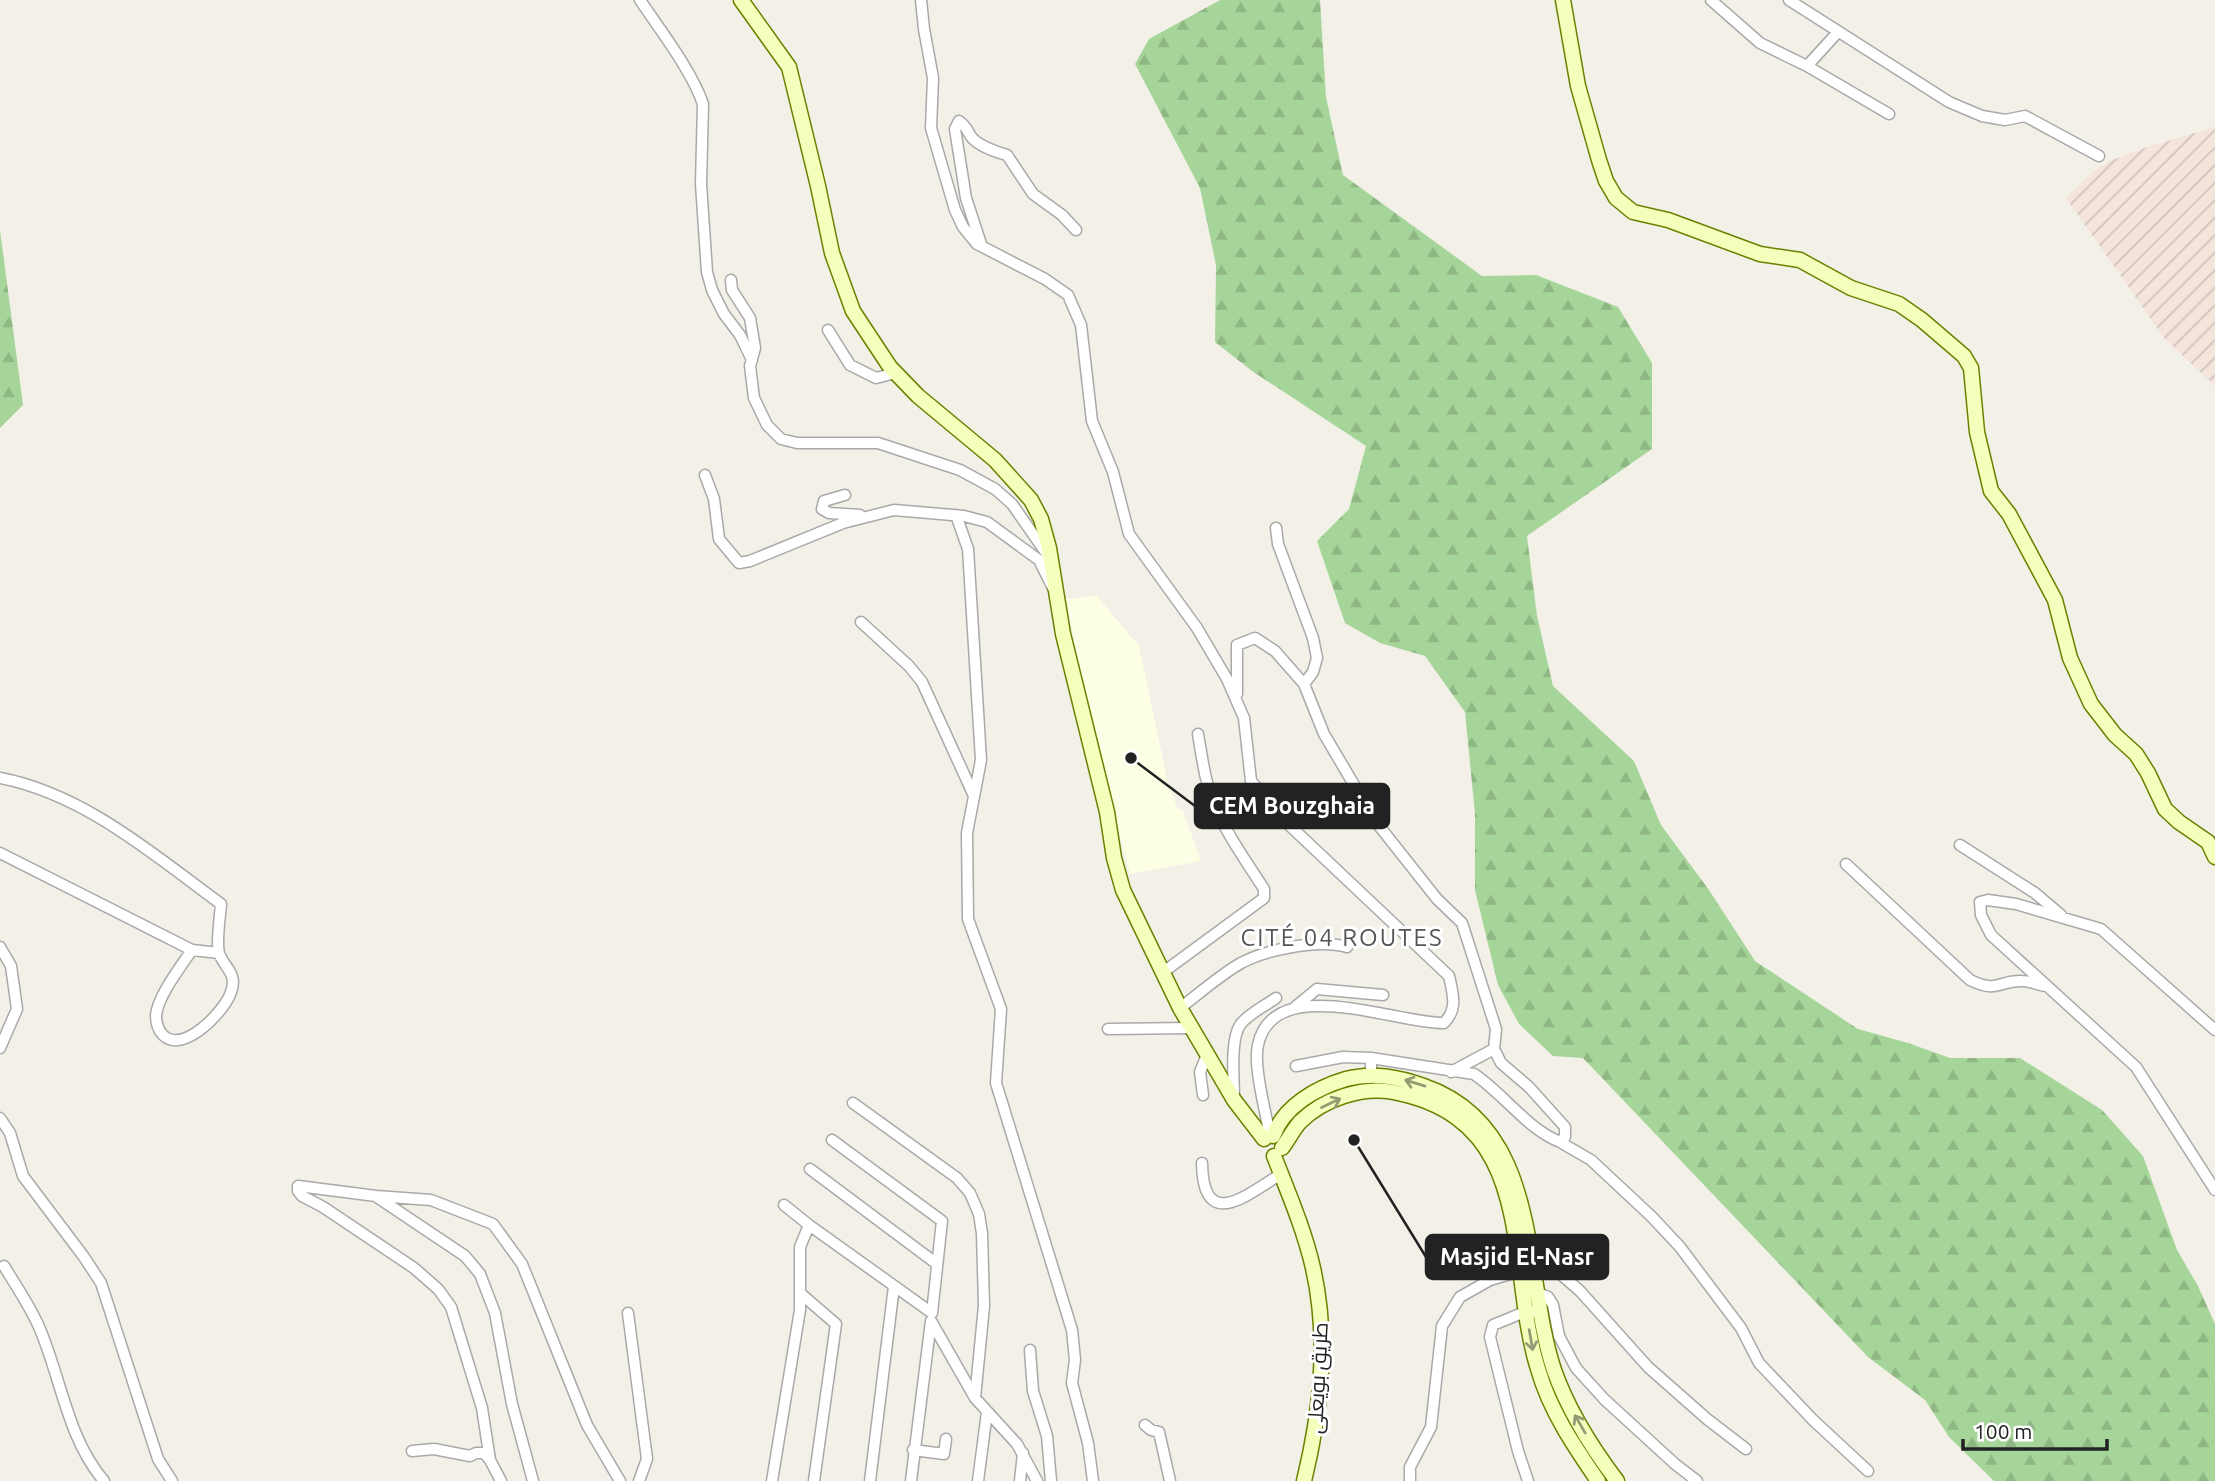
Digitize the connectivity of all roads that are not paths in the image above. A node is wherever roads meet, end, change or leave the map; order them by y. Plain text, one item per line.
1 (639, 0) edge
2 (741, 0) edge
3 (921, 0) edge
4 (1563, 0) edge
5 (1711, 0) edge
6 (1788, 0) edge
7 (1838, 32) junction
8 (1807, 66) junction
9 (1889, 114) dead end
10 (2099, 156) dead end
11 (1076, 230) dead end
12 (981, 247) junction
13 (731, 280) dead end
14 (828, 330) dead end
15 (752, 360) junction
16 (895, 373) junction
17 (705, 475) dead end
18 (845, 495) dead end
19 (956, 515) junction
20 (870, 516) junction
21 (1276, 528) dead end
22 (1051, 560) junction
23 (1057, 597) junction
24 (861, 622) dead end
25 (1304, 684) junction
26 (1237, 699) junction
27 (1198, 734) dead end
28 (0, 778) edge
29 (974, 796) junction
30 (1960, 845) dead end
31 (0, 853) edge
32 (2215, 857) edge
33 (1846, 864) dead end
34 (2066, 919) junction
35 (0, 947) edge
36 (1347, 947) dead end
37 (192, 950) junction
38 (219, 953) junction
39 (1162, 973) junction
40 (2049, 987) junction
41 (1383, 995) dead end
42 (1276, 998) dead end
43 (1295, 1007) junction
44 (1180, 1008) junction
45 (1191, 1028) junction
46 (1108, 1029) dead end
47 (2215, 1030) edge
48 (0, 1048) edge
49 (1494, 1049) junction
50 (1207, 1055) junction
51 (1371, 1058) junction
52 (1234, 1062) junction
53 (1296, 1066) dead end
54 (1451, 1072) junction
55 (1217, 1073) junction
56 (1371, 1075) junction
57 (1203, 1095) dead end
58 (1234, 1100) junction
59 (853, 1103) dead end
60 (0, 1118) edge
61 (1269, 1137) junction
62 (832, 1140) dead end
63 (1560, 1142) junction
64 (1278, 1152) junction
65 (1202, 1163) dead end
66 (810, 1169) dead end
67 (1281, 1174) junction
68 (2215, 1190) edge
69 (376, 1196) junction
70 (784, 1205) dead end
71 (809, 1225) junction
72 (937, 1264) junction
73 (4, 1266) dead end
74 (1528, 1268) junction
75 (894, 1286) junction
76 (1531, 1291) junction
77 (800, 1293) junction
78 (1534, 1312) junction
79 (628, 1313) dead end
80 (932, 1317) junction
81 (1030, 1350) dead end
82 (975, 1398) junction
83 (987, 1412) junction
84 (1145, 1425) dead end
85 (946, 1439) dead end
86 (913, 1450) junction
87 (1746, 1450) dead end
88 (412, 1451) dead end
89 (1023, 1453) junction
90 (490, 1460) junction
91 (1868, 1471) dead end
92 (104, 1481) edge
93 (172, 1481) edge
94 (501, 1481) edge
95 (533, 1481) edge
96 (621, 1481) edge
97 (639, 1481) edge
98 (772, 1481) edge
99 (814, 1481) edge
100 (870, 1481) edge
101 (911, 1481) edge
102 (978, 1481) edge
103 (1020, 1481) edge
104 (1037, 1481) edge
105 (1051, 1481) edge
106 (1093, 1481) edge
107 (1170, 1481) edge
108 (1304, 1481) edge
109 (1410, 1481) edge
110 (1528, 1481) edge
111 (1598, 1481) edge
112 (1617, 1481) edge
113 (1697, 1481) edge

1 - 15 street
2 - 16 main road, طريق بويعلى
3 - 12 street
4 - 32 main road
5 - 8 street
6 - 7 street
7 - 8 street
7 - 10 street
8 - 9 street
11 - 12 street
12 - 26 street
13 - 15 street
14 - 16 street
15 - 22 street
16 - 22 main road, طريق بويعلى
17 - 20 street
18 - 20 street
19 - 20 street
19 - 23 street
19 - 29 street
21 - 25 street
22 - 23 main road, طريق بويعلى
23 - 39 main road, طريق بويعلى
24 - 29 street
25 - 26 street
25 - 49 street
26 - 43 street
27 - 39 street
28 - 38 street
29 - 106 street
30 - 34 street
31 - 37 street
33 - 40 street
34 - 40 street
34 - 47 street
35 - 48 street
36 - 44 street
37 - 38 street
37 - 38 street
39 - 44 main road, طريق بويعلى
40 - 68 street
41 - 43 street
42 - 52 street
43 - 61 street
44 - 45 main road, طريق بويعلى
45 - 46 street
45 - 50 main road, طريق بويعلى
49 - 54 street
49 - 63 street
50 - 55 main road, طريق بويعلى
50 - 57 street
51 - 53 street
51 - 54 street
51 - 56 street
52 - 55 street
52 - 58 street
54 - 63 street
55 - 58 main road, طريق بويعلى
56 - 61 main road
74 -> 56 main road
58 - 61 main road, طريق بويعلى
59 - 82 street
60 - 93 street
61 - 64 main road, طريق بويعلى
62 - 72 street
63 - 91 street
64 - 67 main road, طريق بويعلى
64 -> 74 main road
65 - 67 street
66 - 72 street
67 - 108 main road, طريق بويعلى
69 - 90 street
69 - 95 street
69 - 96 street
70 - 71 street
71 - 75 street
71 - 77 street
72 - 80 street
73 - 92 street
74 - 76 main road
74 - 87 street
74 - 109 street
75 - 80 street
75 - 100 street
76 - 78 main road
76 - 113 street
77 - 98 street
77 - 99 street
78 - 110 street
78 -> 111 main road
112 -> 78 main road
79 - 97 street
80 - 82 street
80 - 86 street
81 - 105 street
82 - 83 street
83 - 89 street
83 - 102 street
84 - 107 street
85 - 86 street
86 - 101 street
88 - 90 street
89 - 103 street
89 - 104 street
90 - 94 street

